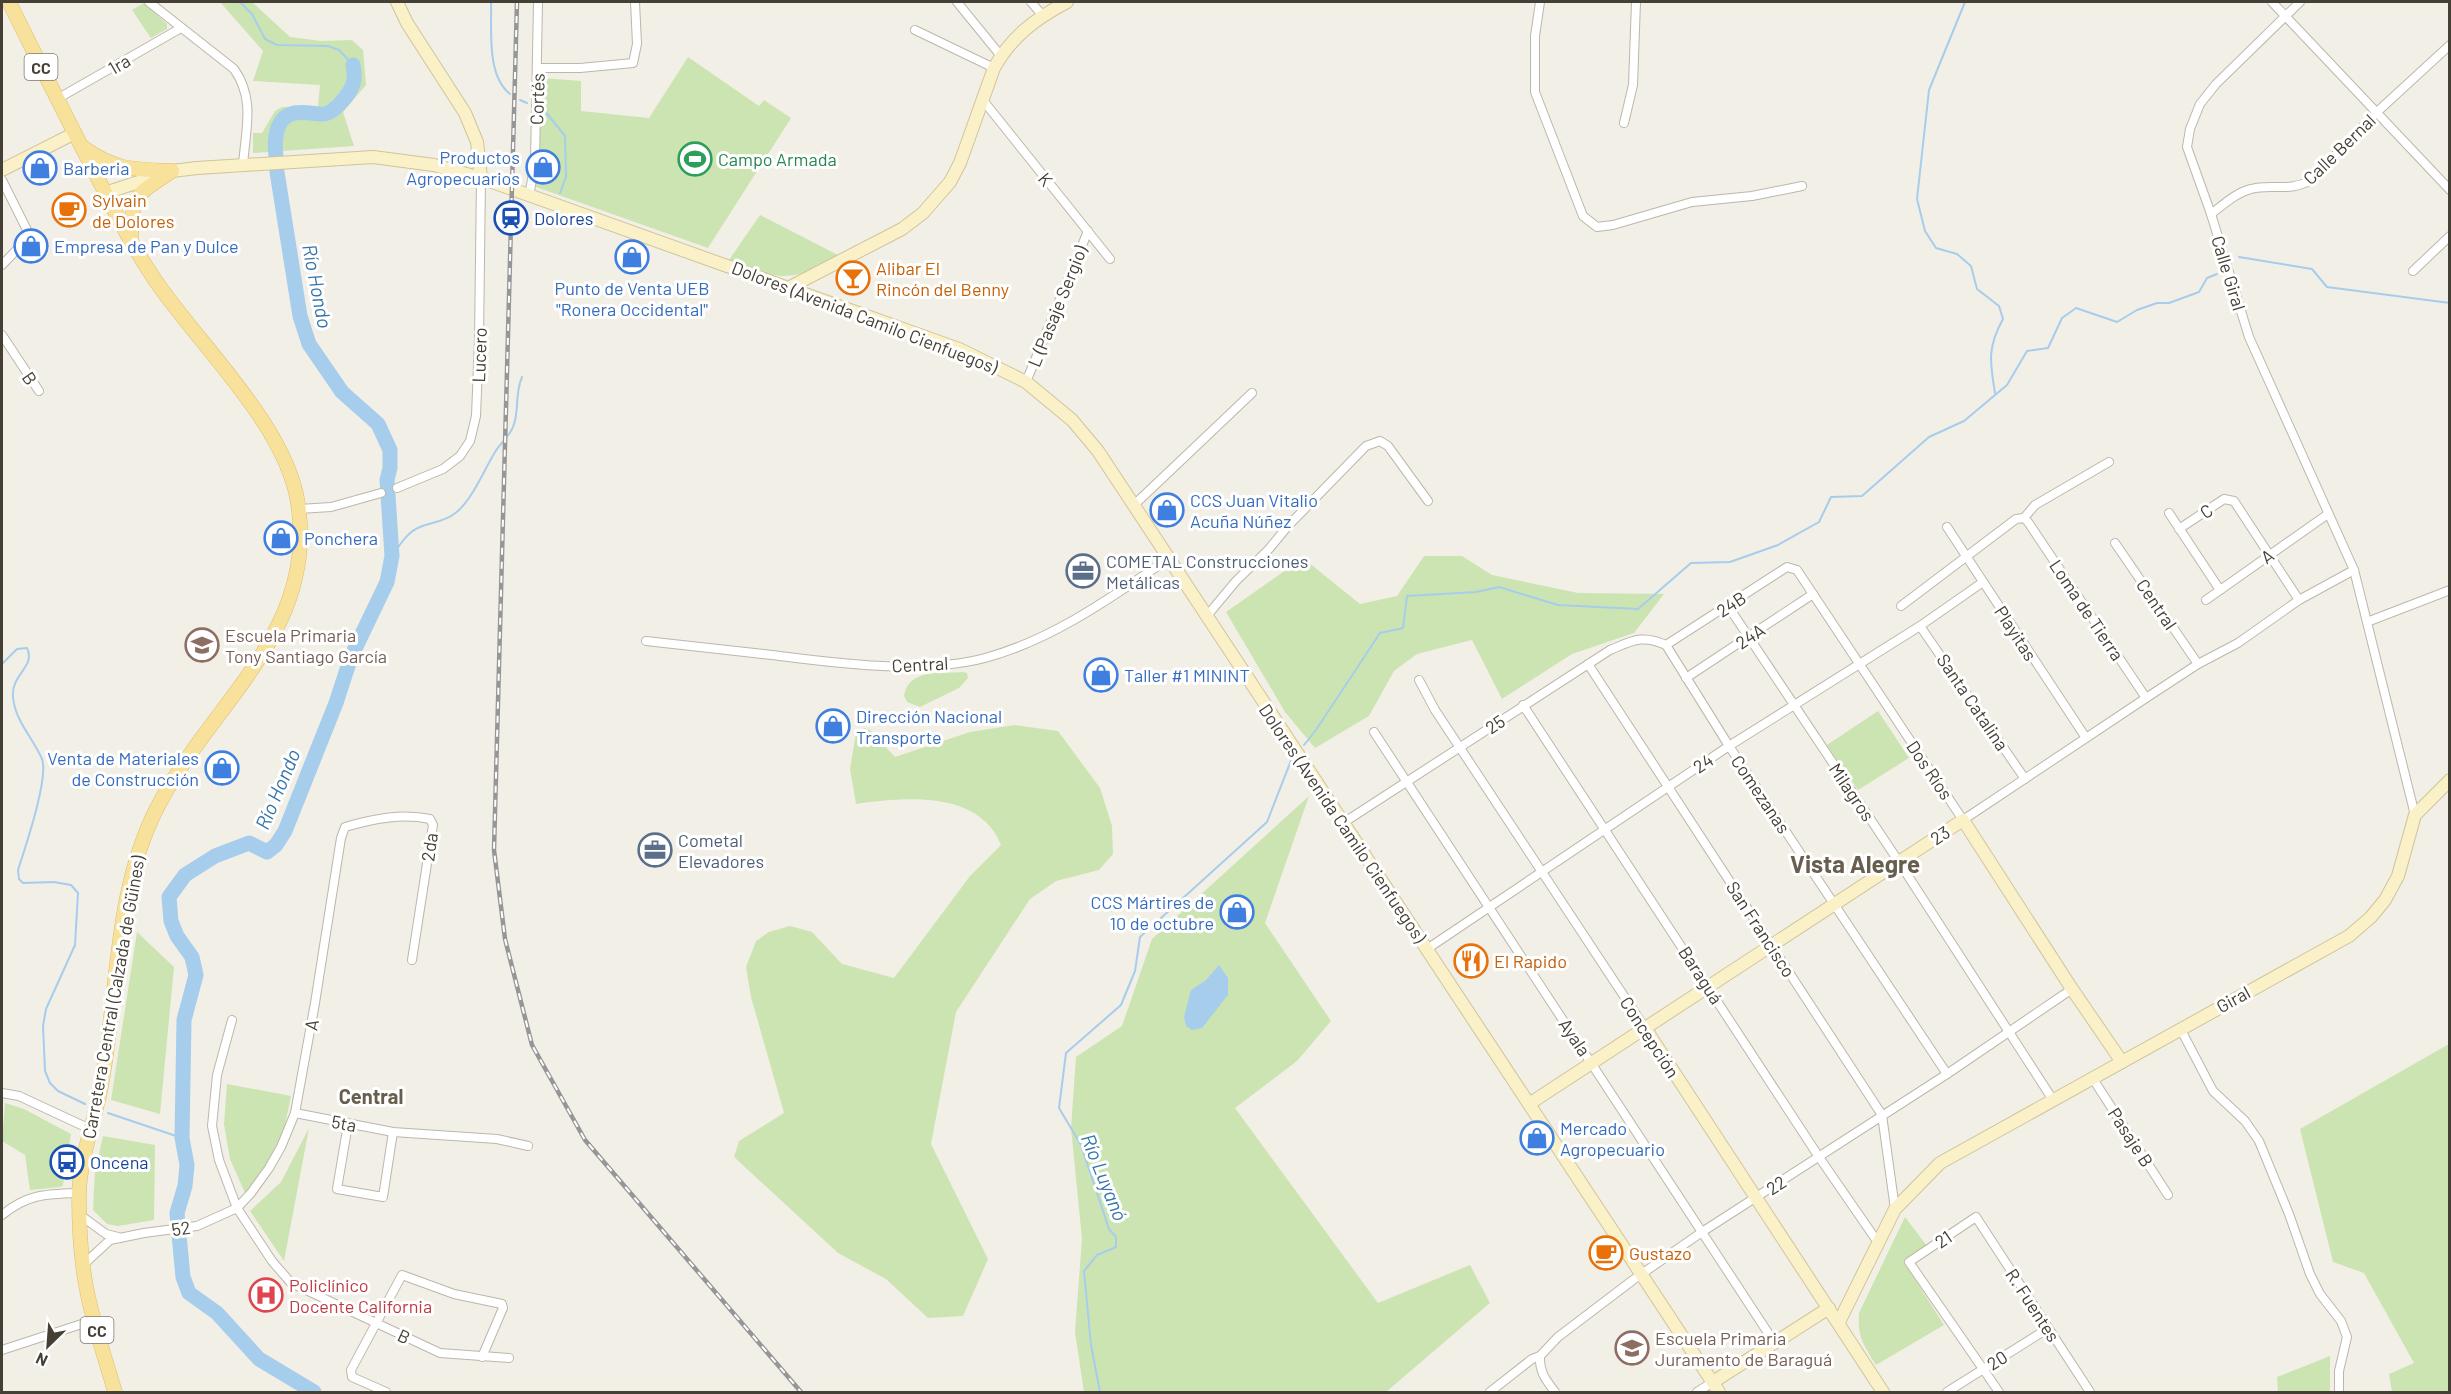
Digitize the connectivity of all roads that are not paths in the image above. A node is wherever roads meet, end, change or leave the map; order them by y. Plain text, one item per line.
1 (9, 2) edge
2 (148, 2) edge
3 (397, 2) edge
4 (538, 2) edge
5 (635, 2) edge
6 (957, 2) edge
7 (1031, 2) edge
8 (1067, 2) edge
9 (1540, 2) edge
10 (1636, 2) edge
11 (2272, 2) edge
12 (2300, 2) edge
13 (2285, 15) junction
14 (1042, 16) junction
15 (181, 28) junction
16 (915, 30) dead end
17 (2450, 45) edge
18 (1001, 56) junction
19 (539, 68) junction
20 (994, 68) junction
21 (57, 99) junction
22 (982, 99) junction
23 (2377, 112) junction
24 (1624, 123) dead end
25 (75, 133) junction
26 (81, 146) junction
27 (243, 166) junction
28 (2, 170) edge
29 (172, 171) junction
30 (481, 178) junction
31 (2, 180) edge
32 (1802, 186) dead end
33 (2450, 190) edge
34 (105, 193) junction
35 (529, 197) junction
36 (2211, 214) junction
37 (1088, 231) junction
38 (2450, 236) edge
39 (131, 242) junction
40 (1110, 259) dead end
41 (2, 265) edge
42 (2413, 271) dead end
43 (790, 287) junction
44 (2, 335) edge
45 (1026, 382) junction
46 (39, 391) dead end
47 (1252, 393) dead end
48 (2109, 462) dead end
49 (397, 488) dead end
50 (381, 493) dead end
51 (1428, 501) dead end
52 (1134, 505) junction
53 (299, 509) junction
54 (2169, 513) dead end
55 (2328, 514) junction
56 (2026, 520) junction
57 (1947, 527) dead end
58 (2179, 529) junction
59 (2115, 543) dead end
60 (2270, 554) junction
61 (1968, 556) junction
62 (1168, 558) junction
63 (1797, 570) joint
64 (2354, 570) junction
65 (1983, 582) junction
66 (2220, 590) junction
67 (2450, 590) edge
68 (1813, 594) junction
69 (2206, 600) dead end
70 (2299, 600) junction
71 (1728, 606) junction
72 (1901, 606) dead end
73 (1206, 617) junction
74 (2367, 622) junction
75 (1920, 626) junction
76 (1749, 637) junction
77 (646, 641) dead end
78 (1666, 645) junction
79 (1860, 663) junction
80 (1588, 664) junction
81 (2198, 664) junction
82 (1686, 678) junction
83 (1419, 680) dead end
84 (2146, 698) junction
85 (1523, 705) junction
86 (1793, 705) junction
87 (1374, 732) dead end
88 (2086, 738) junction
89 (1729, 746) junction
90 (1460, 747) junction
91 (2025, 779) junction
92 (2450, 780) edge
93 (1408, 782) junction
94 (1668, 787) junction
95 (2415, 814) junction
96 (1963, 820) junction
97 (1343, 823) junction
98 (345, 827) joint
99 (1605, 830) junction
100 (1899, 862) junction
101 (1542, 872) junction
102 (1836, 904) junction
103 (1489, 907) junction
104 (1772, 946) junction
105 (1427, 949) junction
106 (412, 960) dead end
107 (1709, 987) junction
108 (2072, 989) junction
109 (232, 1020) dead end
110 (1645, 1028) junction
111 (2180, 1029) junction
112 (2008, 1033) junction
113 (2122, 1062) junction
114 (1593, 1063) junction
115 (1947, 1074) junction
116 (2093, 1079) junction
117 (2, 1093) edge
118 (2053, 1101) junction
119 (1529, 1104) junction
120 (294, 1113) junction
121 (1882, 1115) junction
122 (348, 1124) junction
123 (92, 1125) junction
124 (393, 1132) junction
125 (528, 1146) dead end
126 (1819, 1157) junction
127 (79, 1193) junction
128 (2168, 1195) dead end
129 (1755, 1199) junction
130 (237, 1208) junction
131 (1895, 1209) junction
132 (2, 1215) edge
133 (80, 1215) junction
134 (1976, 1217) joint
135 (1702, 1232) junction
136 (122, 1237) junction
137 (1879, 1244) junction
138 (83, 1266) junction
139 (1641, 1274) junction
140 (1829, 1308) junction
141 (94, 1320) junction
142 (1839, 1322) junction
143 (375, 1323) junction
144 (2048, 1329) junction
145 (1774, 1342) junction
146 (2, 1350) edge
147 (1540, 1356) junction
148 (482, 1357) junction
149 (509, 1358) dead end
150 (1983, 1369) junction
151 (1716, 1387) edge
152 (115, 1392) edge
153 (386, 1392) edge
154 (1490, 1392) edge
155 (1555, 1392) edge
156 (1697, 1392) edge
157 (1883, 1392) edge
158 (1947, 1392) edge
159 (1999, 1392) edge
160 (2090, 1392) edge
161 (2339, 1392) edge

1 - 21 main road, Carretera Central (Calzada de Güines) / CC
2 - 15 street
3 - 30 main road
4 - 19 street, Cortés
5 - 19 street
6 - 18 street
7 - 14 street
8 - 14 main road
9 - 32 street
10 - 24 street
11 - 13 street
12 - 13 street, Calle Giral
13 - 23 street
13 - 36 street, Calle Giral
14 - 18 main road
15 - 21 street, 1ra
15 - 27 street
16 - 20 street
17 - 23 street, Calle Bernal
18 - 20 main road
19 - 35 street, Cortés
20 - 22 main road
21 - 25 main road, Carretera Central (Calzada de Güines) / CC
22 - 37 street, K
22 - 43 main road
23 - 33 street
23 - 36 street, Calle Bernal
25 - 26 main road, Carretera Central (Calzada de Güines) / CC
25 - 28 main road
26 - 29 main road
26 - 34 main road, Carretera Central (Calzada de Güines) / CC
27 - 29 main road, Dolores (Avenida Camilo Cienfuegos)
27 - 30 main road, Dolores (Avenida Camilo Cienfuegos)
29 - 34 main road, Dolores (Avenida Camilo Cienfuegos)
29 - 39 main road
30 - 35 main road, Dolores (Avenida Camilo Cienfuegos)
30 - 49 street, Lucero
31 - 41 street
34 - 39 main road, Carretera Central (Calzada de Güines) / CC
35 - 43 main road, Dolores (Avenida Camilo Cienfuegos)
36 - 55 street, Calle Giral
37 - 40 street, K
37 - 45 street, L (Pasaje Sergio)
38 - 42 street
39 - 53 main road, Carretera Central (Calzada de Güines) / CC
43 - 45 main road, Dolores (Avenida Camilo Cienfuegos)
44 - 46 street, B
45 - 52 main road, Dolores (Avenida Camilo Cienfuegos)
47 - 52 street
48 - 56 street
50 - 53 street
51 - 73 street
52 - 62 main road, Dolores (Avenida Camilo Cienfuegos)
53 - 123 main road, Carretera Central (Calzada de Güines) / CC
54 - 58 street
55 - 60 street, A
55 - 64 street, Calle Giral
56 - 61 street
56 - 84 street, Loma de Tierra
57 - 61 street, Playitas
58 - 60 street, C
58 - 66 street
59 - 81 street, Central
60 - 66 street, A
60 - 70 street
61 - 65 street, Playitas
61 - 72 street
62 - 73 main road, Dolores (Avenida Camilo Cienfuegos)
62 - 77 street, Central
63 - 68 street, Dos Ríos
63 - 71 street, 24B
64 - 70 street, 23
64 - 74 street, Giral
65 - 75 street, 24
65 - 88 street, Playitas
66 - 69 street, A
67 - 74 street
68 - 76 street, 24A
68 - 79 street, Dos Ríos
70 - 81 street, 23
71 - 76 street, Milagros
71 - 78 street, 24B
73 - 97 main road, Dolores (Avenida Camilo Cienfuegos)
74 - 95 street, Giral
75 - 79 street, 24
75 - 91 street, Santa Catalina
76 - 82 street, 24A
76 - 86 street, Milagros
78 - 80 street, 25
78 - 82 street, Comezanas
79 - 86 street, 24
79 - 96 street, Dos Ríos
80 - 85 street, 25
80 - 94 street, San Francisco
81 - 84 street, 23
82 - 89 street, Comezanas
83 - 90 street, Concepción
84 - 88 street, 23
85 - 90 street, 25
85 - 99 street, Baraguá
86 - 89 street, 24
86 - 100 street, Milagros
87 - 93 street, Ayala
88 - 91 street, 23
89 - 94 street, 24
89 - 102 street, Comezanas
90 - 93 street, 25
90 - 101 street, Concepción
91 - 96 street, 23
92 - 95 main road
93 - 97 street, 25
93 - 103 street, Ayala
94 - 99 street, 24
94 - 104 street, San Francisco
95 - 111 main road, Giral
96 - 100 main road, 23
96 - 108 main road, Dos Ríos
97 - 105 main road, Dolores (Avenida Camilo Cienfuegos)
98 - 106 street, 2da
98 - 120 street, A
99 - 101 street, 24
99 - 107 street, Baraguá
100 - 102 main road, 23
100 - 112 street, Milagros
101 - 103 street, 24
101 - 110 street, Concepción
102 - 104 main road, 23
102 - 115 street, Comezanas
103 - 105 street, 24
103 - 114 street, Ayala
104 - 107 main road, 23
104 - 121 street, San Francisco
105 - 119 main road, Dolores (Avenida Camilo Cienfuegos)
107 - 110 main road, 23
107 - 126 street, Baraguá
108 - 112 street, 22
108 - 113 main road, Dos Ríos
109 - 130 street, B
110 - 114 main road, 23
110 - 129 main road, Concepción
111 - 113 main road, Giral
111 - 161 street
112 - 115 street, 22
112 - 118 street, Milagros
113 - 116 main road, Giral
114 - 119 main road, 23
114 - 135 street, Ayala
115 - 121 street, 22
116 - 118 main road, Giral
116 - 128 street, Pasaje B
117 - 123 street
118 - 131 main road, Giral
119 - 139 main road, Dolores (Avenida Camilo Cienfuegos)
120 - 122 street, 5ta
120 - 130 street, A
121 - 126 street, 22
121 - 131 street, San Francisco
122 - 124 street, 5ta
122 - 124 street
123 - 127 main road, Carretera Central (Calzada de Güines) / CC
124 - 125 street, 5ta
126 - 129 street, 22
126 - 137 street, Baraguá
127 - 132 street
127 - 133 main road, Carretera Central (Calzada de Güines) / CC
129 - 135 street, 22
129 - 140 main road, Concepción
130 - 136 street, 52
130 - 143 street, B
131 - 137 main road, Giral
133 - 136 street
133 - 138 main road, Carretera Central (Calzada de Güines) / CC
134 - 144 street, R. Fuentes
134 - 150 street, 21
135 - 139 street, 22
135 - 145 street, Ayala
136 - 138 street, 52
137 - 142 main road, Giral
138 - 141 main road, Carretera Central (Calzada de Güines) / CC
139 - 147 street, 22
139 - 151 main road, Dolores (Avenida Camilo Cienfuegos)
140 - 142 main road, Concepción
140 - 145 main road
141 - 146 street
141 - 152 main road, Carretera Central (Calzada de Güines) / CC
142 - 157 main road, Concepción
143 - 148 street, B
143 - 148 street
143 - 153 street
144 - 150 street, 20
144 - 160 street, R. Fuentes
145 - 151 main road
147 - 154 street, 22
147 - 155 street
148 - 149 street, B
150 - 158 street, 20
150 - 159 street
151 - 156 street

